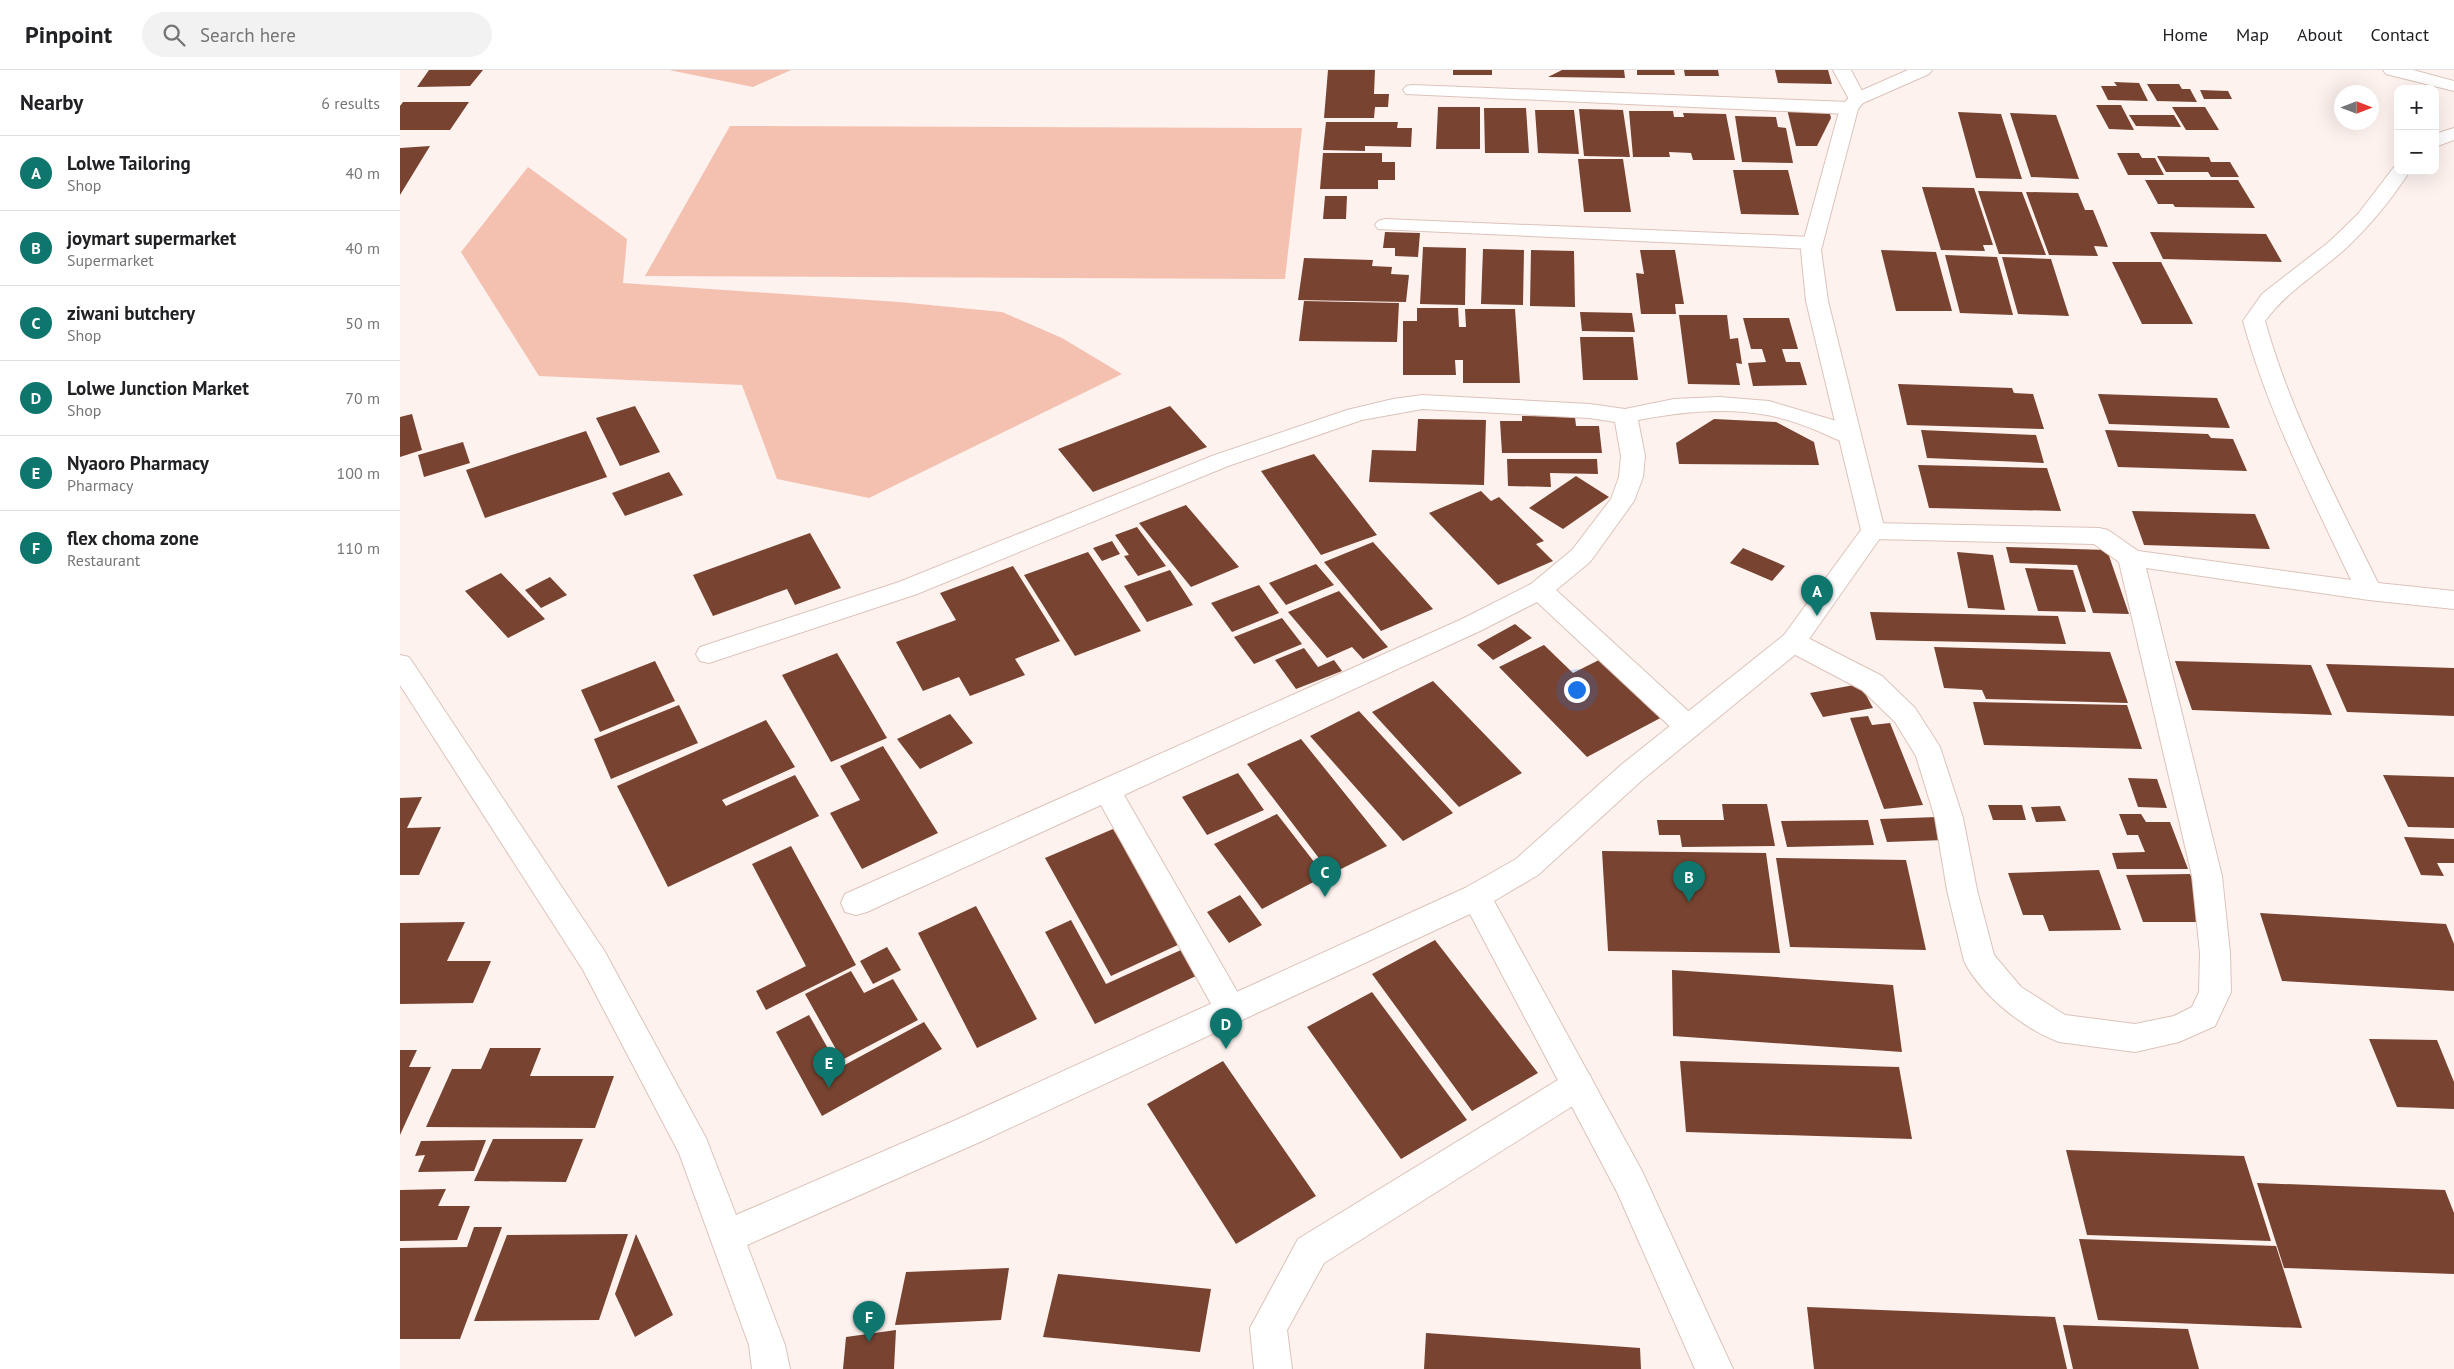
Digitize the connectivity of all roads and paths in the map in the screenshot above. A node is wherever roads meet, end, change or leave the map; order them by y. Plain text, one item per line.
1 (1842, 70) edge
2 (1923, 70) edge
3 (2392, 70) edge
4 (2454, 86) edge
5 (1412, 90) dead end
6 (1853, 104) junction
7 (2454, 134) edge
8 (2439, 140) edge
9 (2398, 175) edge
10 (1385, 225) dead end
11 (1813, 243) junction
12 (1625, 416) junction
13 (1848, 436) junction
14 (1872, 531) junction
15 (2131, 558) junction
16 (1540, 590) junction
17 (2369, 591) junction
18 (2454, 600) edge
19 (1793, 642) junction
20 (709, 654) dead end
21 (400, 664) edge
22 (1688, 727) junction
23 (1107, 790) junction
24 (1476, 897) junction
25 (856, 904) dead end
26 (1231, 1010) junction
27 (1578, 1085) junction
28 (728, 1236) junction
29 (771, 1369) edge
30 (1273, 1369) edge
31 (1714, 1369) edge

1 - 6 street
2 - 6 street
3 - 4 street
5 - 6 street
6 - 11 street
7 - 8 street
9 - 17 street
10 - 11 street
11 - 13 street
12 - 13 street
12 - 16 street
12 - 20 street
13 - 14 street
14 - 15 street
14 - 19 street
15 - 17 street
15 - 19 street
16 - 22 street
16 - 23 street
17 - 18 street
19 - 22 street
21 - 28 street
22 - 24 street
23 - 25 street
23 - 26 street
24 - 26 street
24 - 27 street
26 - 28 street
27 - 30 street
27 - 31 street
28 - 29 street

